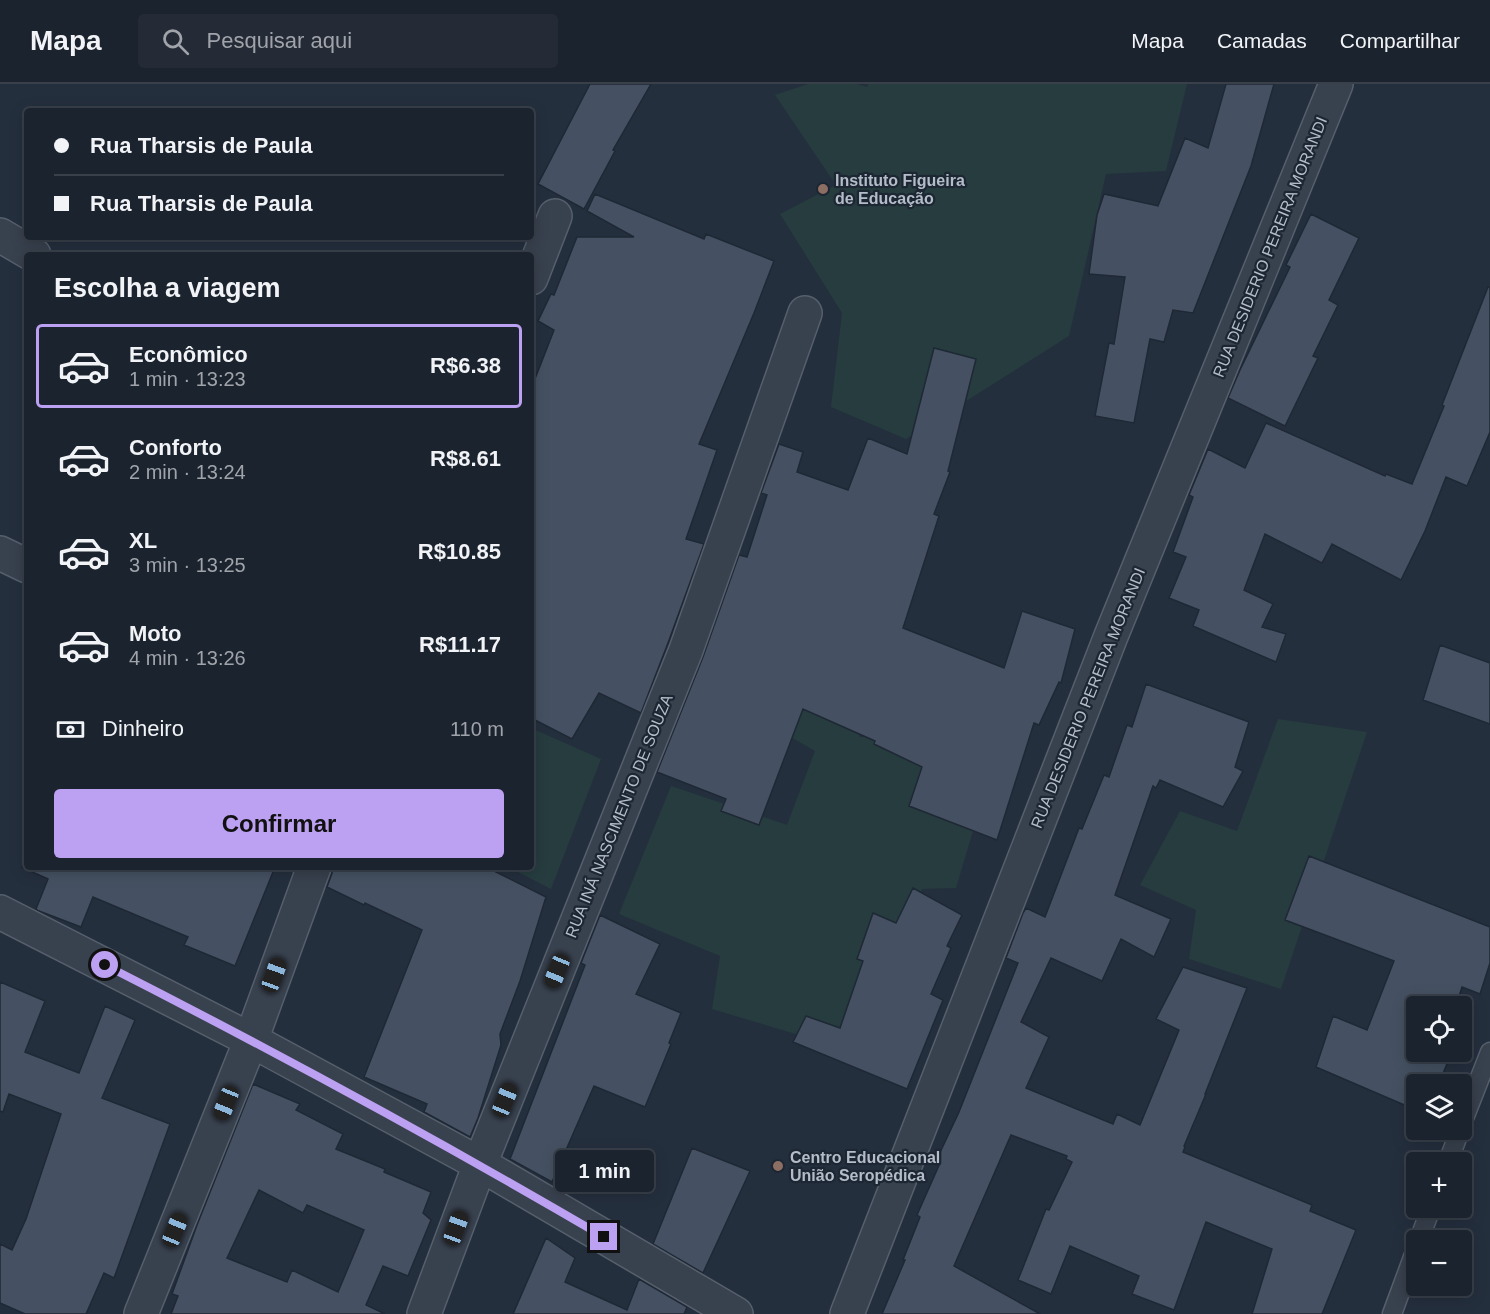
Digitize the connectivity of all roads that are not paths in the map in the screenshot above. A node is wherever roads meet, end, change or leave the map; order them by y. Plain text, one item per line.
1 (1336, 84) edge
2 (555, 216) dead end
3 (0, 235) edge
4 (29, 252) edge
5 (534, 270) edge
6 (804, 313) dead end
7 (0, 553) edge
8 (24, 565) edge
9 (313, 870) edge
10 (0, 912) edge
11 (251, 1040) junction
12 (1490, 1052) edge
13 (1472, 1098) edge
14 (480, 1164) junction
15 (1406, 1276) edge
16 (704, 1306) edge
17 (141, 1314) edge
18 (424, 1314) edge
19 (736, 1314) edge
20 (848, 1314) edge
21 (1392, 1314) edge

1 - 20 street, RUA DESIDERIO PEREIRA MORANDI
2 - 5 street
3 - 4 street
6 - 14 street, RUA INÁ NASCIMENTO DE SOUZA
7 - 8 street
9 - 11 street
10 - 11 street
11 - 14 street
11 - 17 street
12 - 13 lane
14 - 16 street
14 - 18 street, RUA INÁ NASCIMENTO DE SOUZA
15 - 21 lane
16 - 19 street

